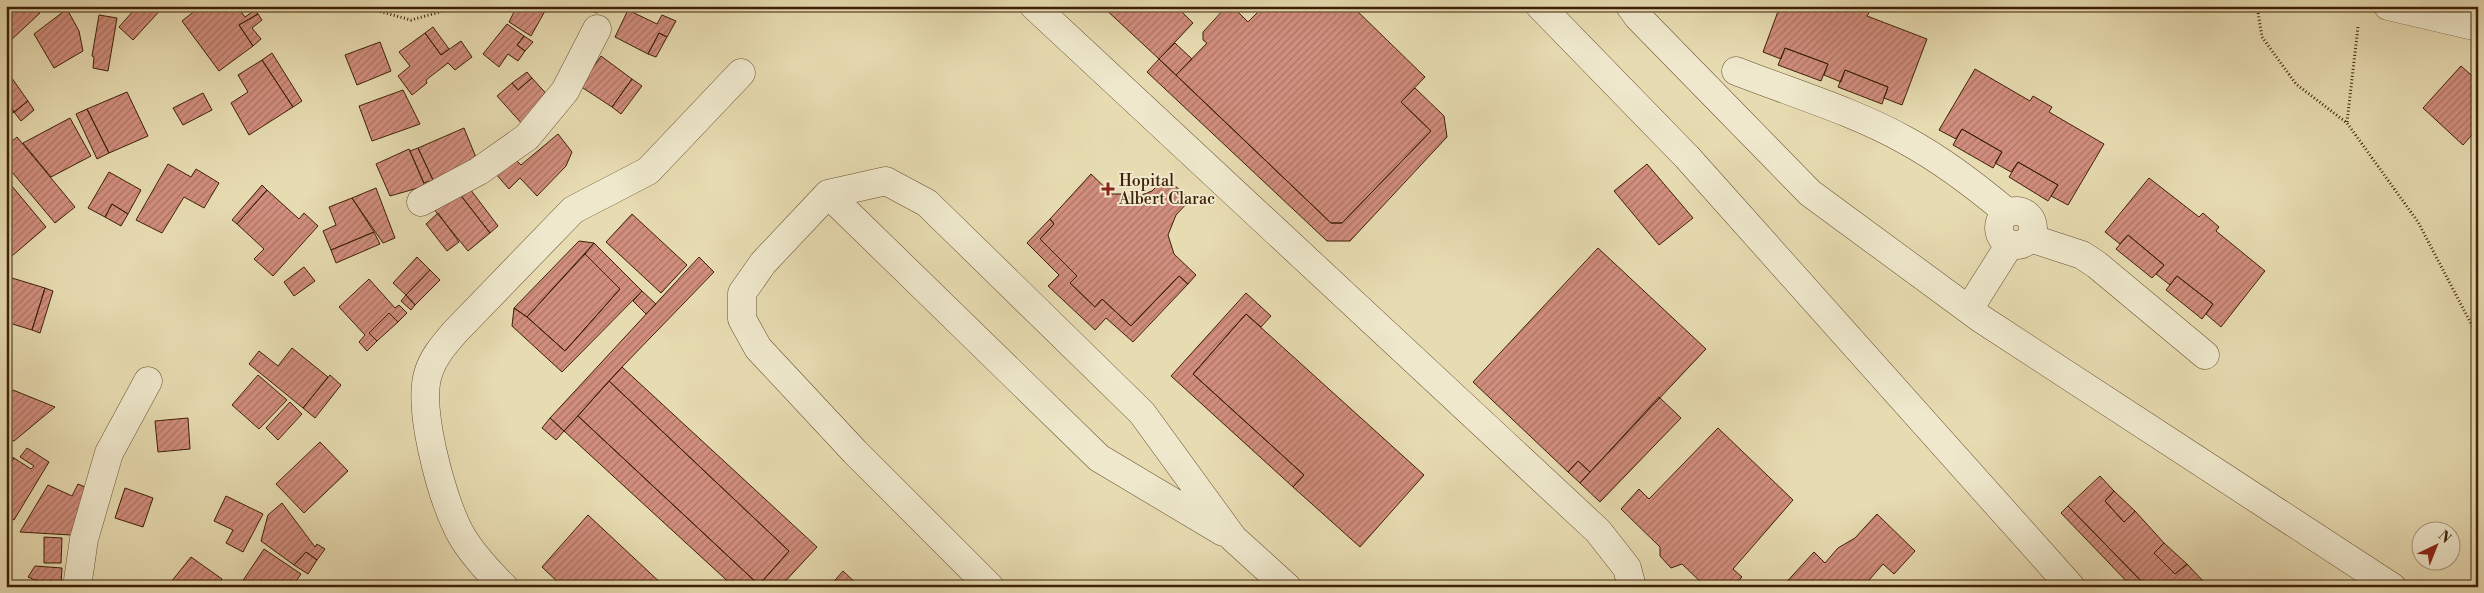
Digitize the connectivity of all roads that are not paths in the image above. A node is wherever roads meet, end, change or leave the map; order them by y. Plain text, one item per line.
1 (1034, 6) edge
2 (1540, 6) edge
3 (1630, 6) edge
4 (2399, 9) edge
5 (2478, 27) edge
6 (598, 29) dead end
7 (1736, 71) dead end
8 (740, 73) dead end
9 (828, 194) junction
10 (421, 202) dead end
11 (2020, 241) junction
12 (1969, 309) junction
13 (2205, 355) dead end
14 (148, 382) dead end
15 (1233, 538) junction
16 (77, 587) edge
17 (504, 587) edge
18 (990, 587) edge
19 (1287, 587) edge
20 (1632, 587) edge
21 (2071, 587) edge
22 (2392, 587) edge

1 - 20 street
2 - 21 street
3 - 12 street
4 - 5 street
6 - 10 street
7 - 11 street
8 - 17 street
9 - 15 street
9 - 15 street
9 - 18 street
11 - 12 street
11 - 13 street
12 - 22 street
14 - 16 street
15 - 19 street

